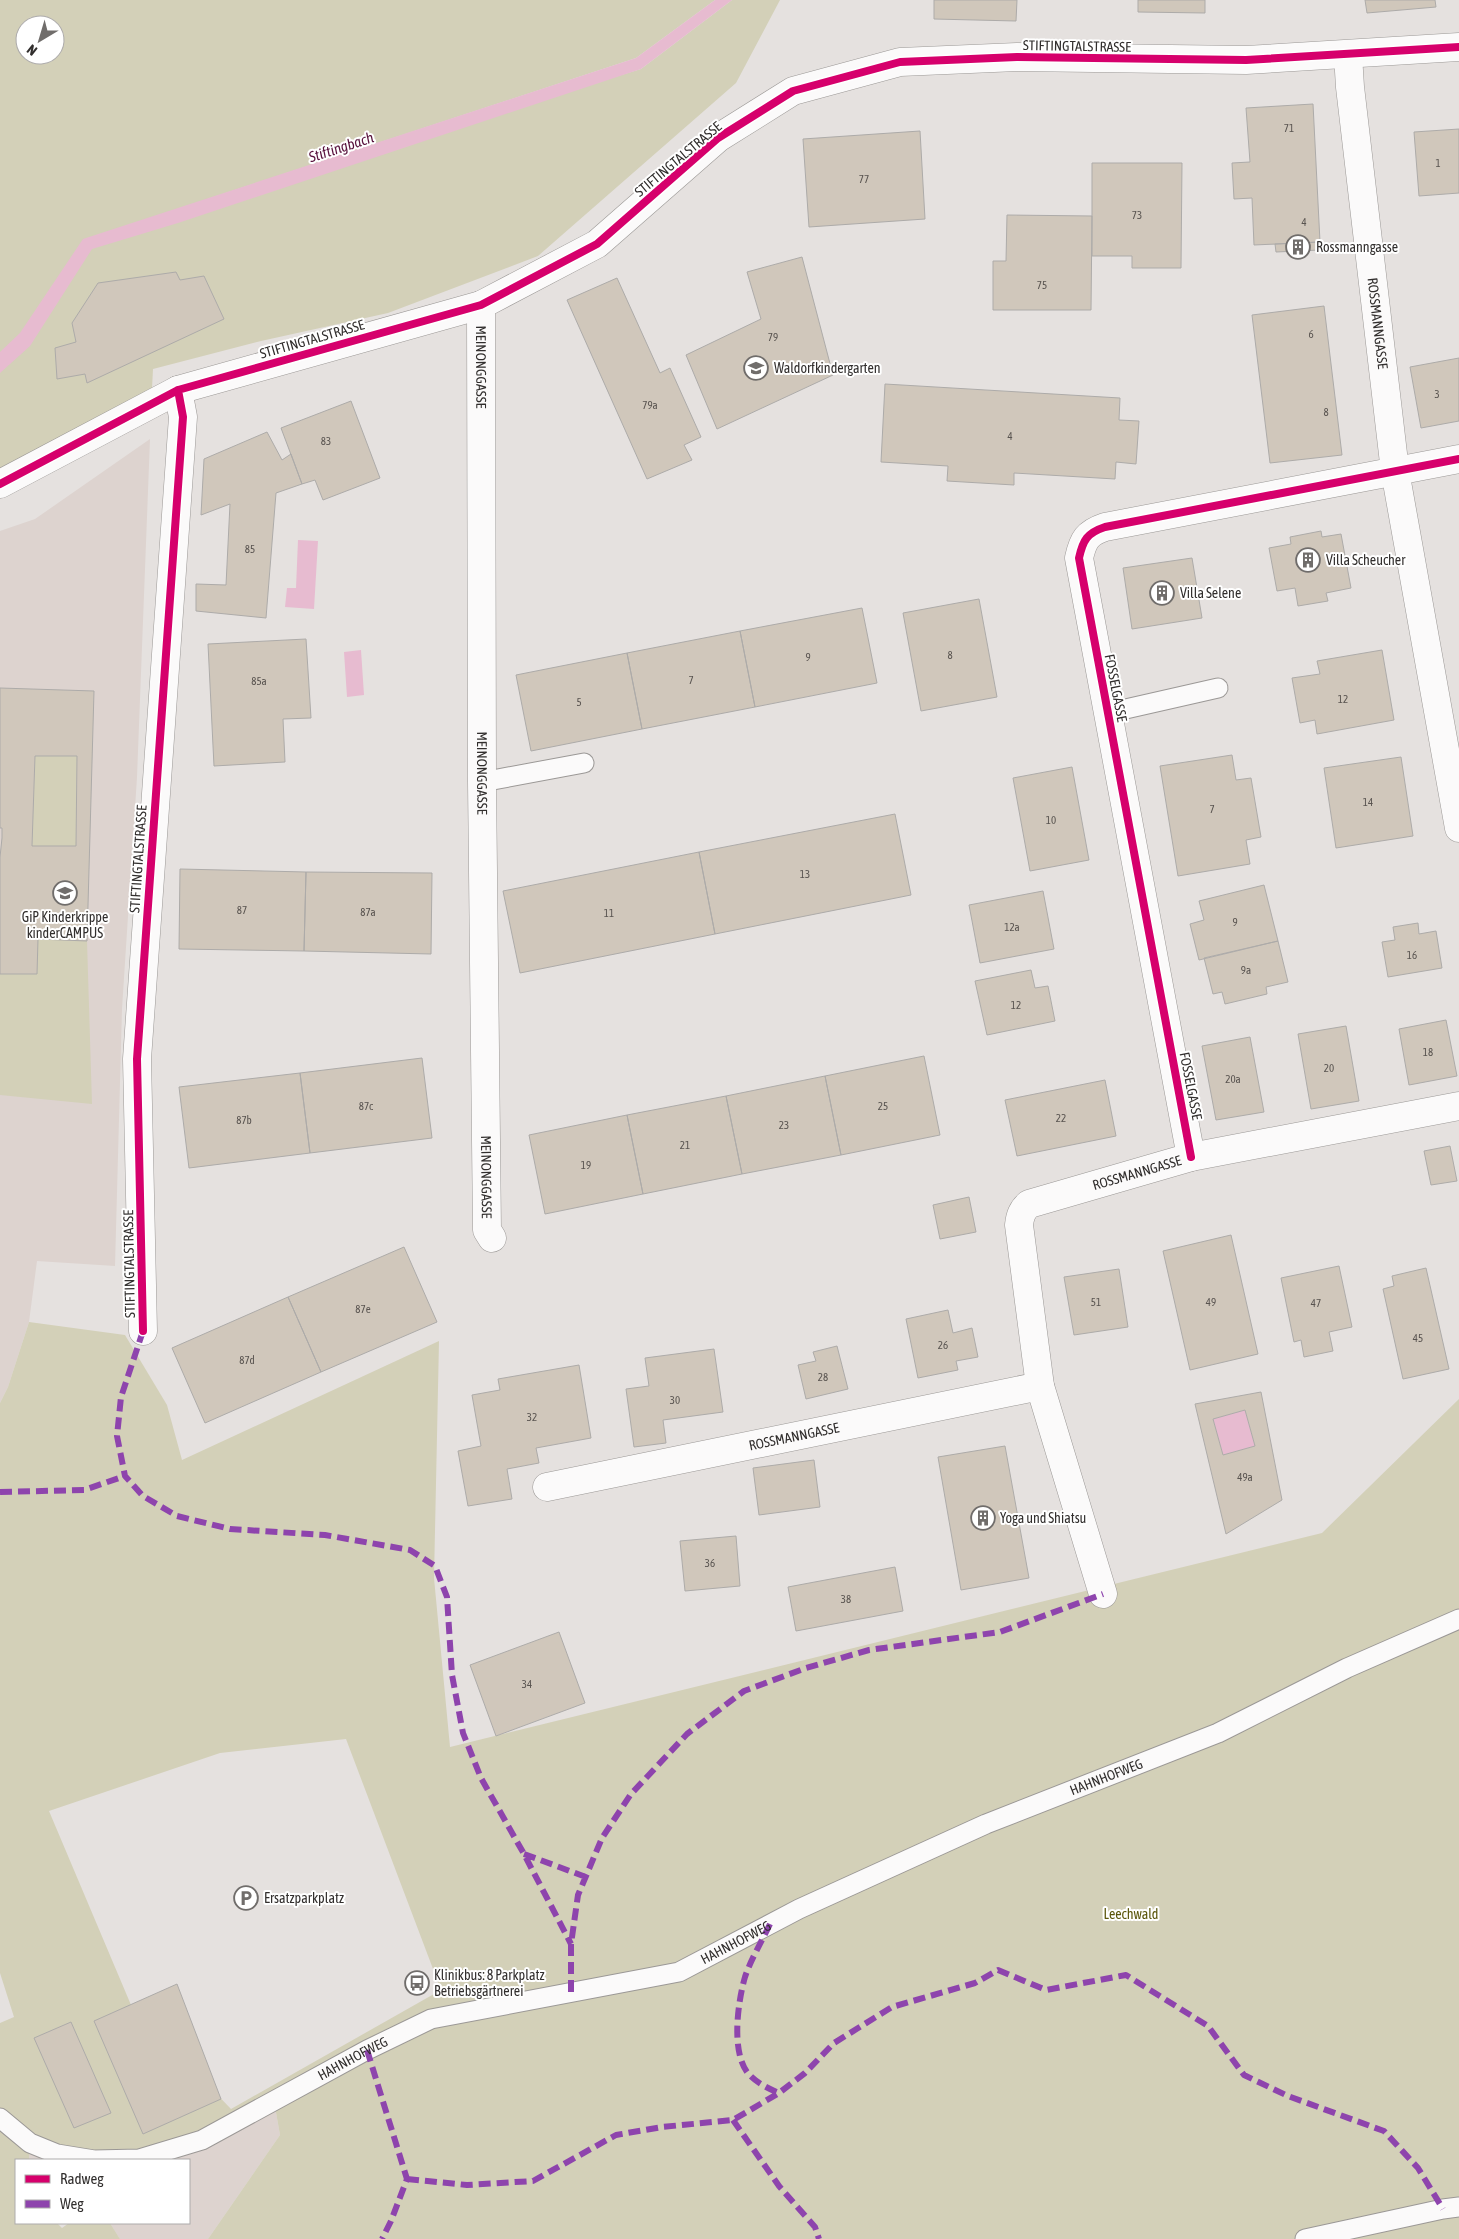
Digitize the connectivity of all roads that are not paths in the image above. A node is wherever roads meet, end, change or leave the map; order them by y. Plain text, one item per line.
1 (1459, 47) edge
2 (1348, 56) junction
3 (481, 305) junction
4 (178, 390) junction
5 (1459, 460) edge
6 (1395, 471) junction
7 (0, 484) edge
8 (1218, 688) dead end
9 (1108, 713) junction
10 (584, 763) dead end
11 (482, 782) junction
12 (1459, 828) edge
13 (1459, 1106) edge
14 (1191, 1157) junction
15 (492, 1238) dead end
16 (144, 1331) dead end
17 (1040, 1386) junction
18 (547, 1486) dead end
19 (1103, 1594) dead end
20 (1459, 1619) edge
21 (0, 2118) edge
22 (88, 2159) edge
23 (139, 2159) edge
24 (1459, 2207) edge
25 (1305, 2239) edge

1 - 2 street, STIFTINGTALSTRASSE
2 - 3 street, STIFTINGTALSTRASSE
2 - 6 street, ROSSMANNGASSE
3 - 4 street, STIFTINGTALSTRASSE
3 - 11 street, MEINONGGASSE
4 - 7 street, STIFTINGTALSTRASSE
4 - 16 street, STIFTINGTALSTRASSE
5 - 6 street
6 - 9 street, FOSSELGASSE
6 - 12 street, ROSSMANNGASSE
8 - 9 lane
9 - 14 street, FOSSELGASSE
10 - 11 lane
11 - 15 street, MEINONGGASSE
13 - 14 street, ROSSMANNGASSE
14 - 17 street, ROSSMANNGASSE
17 - 18 street, ROSSMANNGASSE
17 - 19 street, ROSSMANNGASSE
20 - 23 lane, HAHNHOFWEG
21 - 22 lane, HAHNHOFWEG
24 - 25 lane

